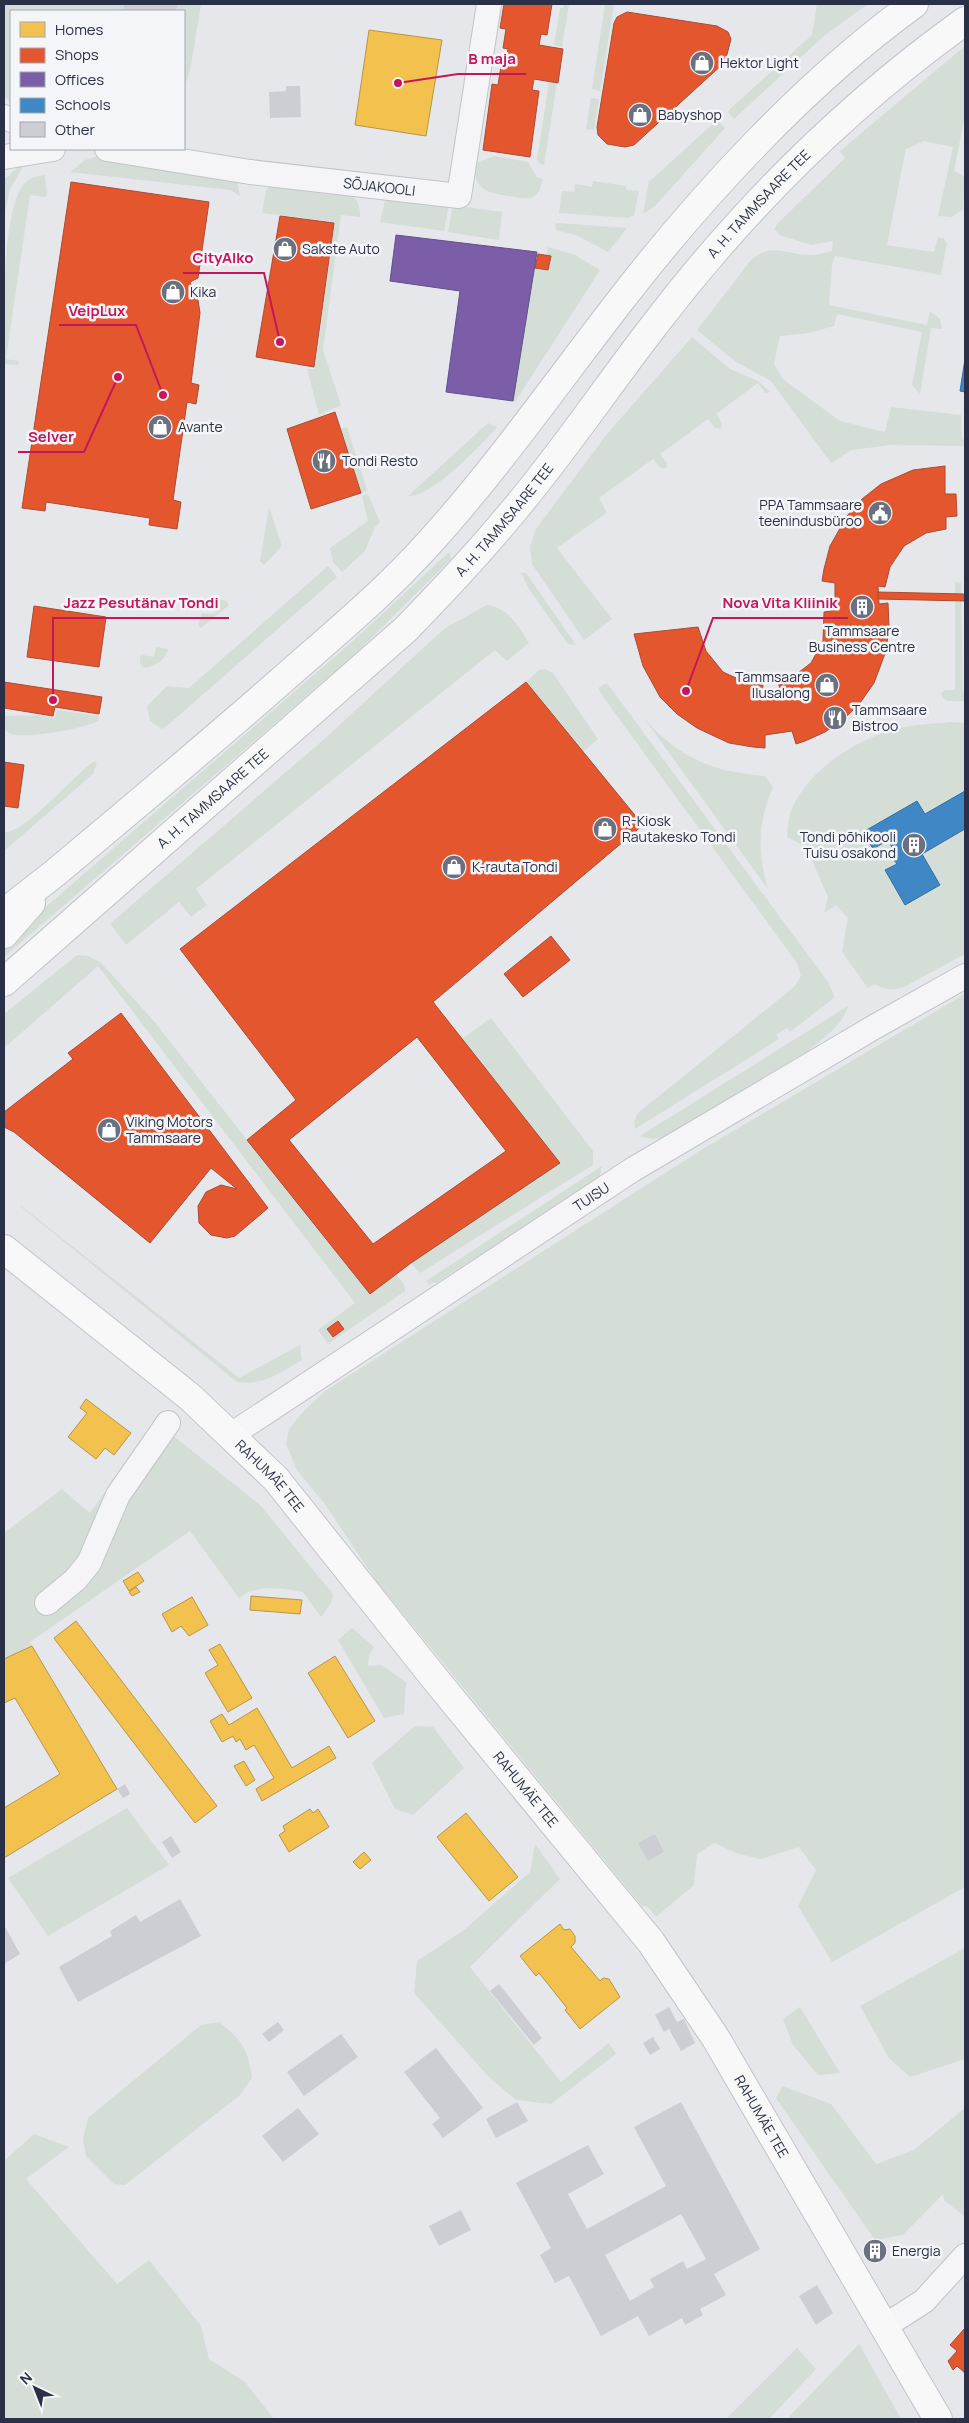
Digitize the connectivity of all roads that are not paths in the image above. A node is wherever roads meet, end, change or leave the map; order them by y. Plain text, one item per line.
1 (489, 4) edge
2 (914, 4) edge
3 (965, 20) edge
4 (48, 150) edge
5 (112, 150) edge
6 (4, 158) edge
7 (55, 873) junction
8 (4, 892) edge
9 (4, 912) edge
10 (4, 934) edge
11 (965, 976) edge
12 (4, 982) edge
13 (4, 1249) edge
14 (168, 1424) dead end
15 (231, 1436) junction
16 (47, 1602) dead end
17 (965, 2256) edge
18 (886, 2326) junction
19 (938, 2419) edge

1 - 5 street, SÕJAKOOLI
2 - 7 main road
3 - 12 main road, A. H. TAMMSAARE TEE
4 - 6 street
7 - 8 main road
7 - 9 main road
7 - 10 main road
11 - 15 street, TUISU
13 - 15 main road, RAHUMÄE TEE
14 - 16 street
15 - 18 main road, RAHUMÄE TEE
17 - 18 street
18 - 19 main road, RAHUMÄE TEE

